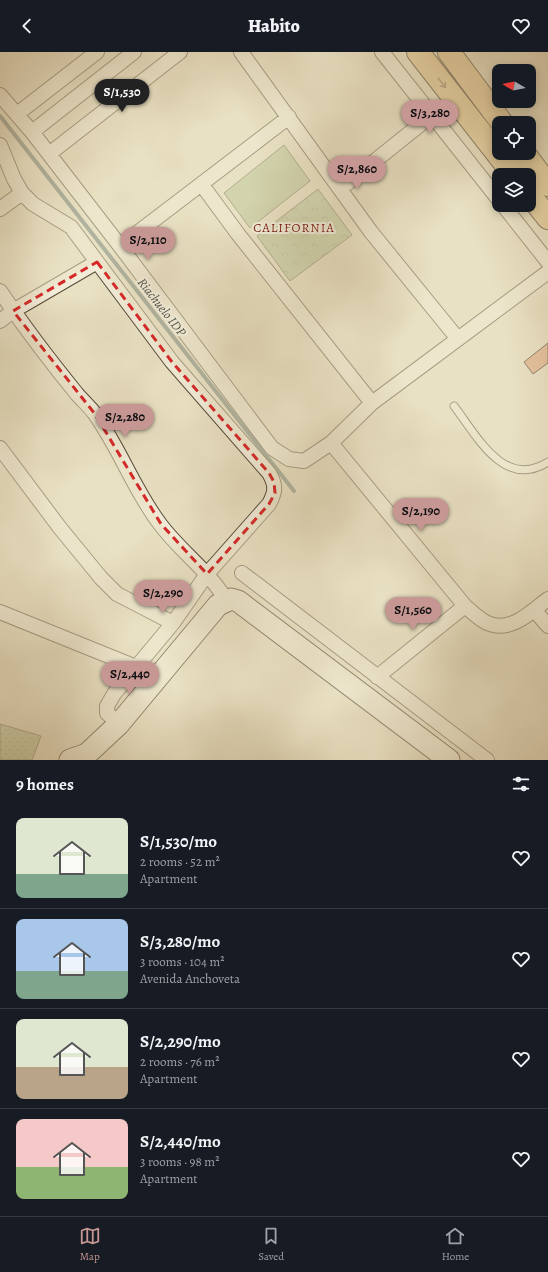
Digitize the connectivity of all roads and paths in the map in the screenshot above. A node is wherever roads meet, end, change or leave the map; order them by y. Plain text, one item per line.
1 (96, 52) edge
2 (134, 52) edge
3 (180, 52) edge
4 (241, 52) edge
5 (382, 52) edge
6 (418, 52) edge
7 (449, 52) edge
8 (0, 95) edge
9 (17, 114) junction
10 (432, 115) junction
11 (497, 116) edge
12 (289, 117) junction
13 (32, 132) junction
14 (0, 145) edge
15 (49, 154) junction
16 (527, 160) edge
17 (509, 168) edge
18 (202, 185) junction
19 (540, 187) edge
20 (340, 189) junction
21 (492, 191) edge
22 (22, 193) junction
23 (0, 209) edge
24 (509, 212) edge
25 (548, 218) edge
26 (120, 246) junction
27 (97, 262) junction
28 (548, 262) edge
29 (548, 272) edge
30 (0, 292) edge
31 (13, 311) junction
32 (0, 322) edge
33 (458, 339) junction
34 (372, 403) junction
35 (454, 406) dead end
36 (331, 443) junction
37 (0, 448) edge
38 (548, 462) edge
39 (242, 573) dead end
40 (207, 574) junction
41 (548, 599) edge
42 (226, 600) junction
43 (465, 606) junction
44 (534, 610) junction
45 (0, 612) edge
46 (173, 622) junction
47 (548, 626) edge
48 (136, 667) junction
49 (377, 677) junction
50 (119, 724) junction
51 (70, 760) edge
52 (449, 760) edge
53 (487, 760) edge

1 - 9 street
2 - 13 street
3 - 15 street
4 - 12 street
5 - 10 street
6 -> 17 main road
7 - 11 main road
8 - 9 street
9 - 13 street
10 - 20 street
10 - 21 street
12 - 18 street
12 - 20 street
13 - 15 street
14 - 22 street
15 - 26 street
16 - 19 main road
18 - 26 street
18 - 34 street
19 - 25 main road
20 - 33 street
22 - 23 street
22 - 27 street
24 - 28 street
26 - 36 street
27 - 31 street
27 - 40 street
29 - 33 street
30 - 31 street
31 - 32 street
31 - 40 street
33 - 34 street
34 - 36 street
35 - 38 lane
36 - 43 street
37 - 46 street
39 - 49 street
40 - 42 street
40 - 46 street
41 - 44 street
42 - 50 main road
42 - 52 main road
43 - 44 street
43 - 49 street
44 - 47 street
45 - 48 street
46 - 48 street
48 - 50 street
49 - 53 street
50 - 51 main road

